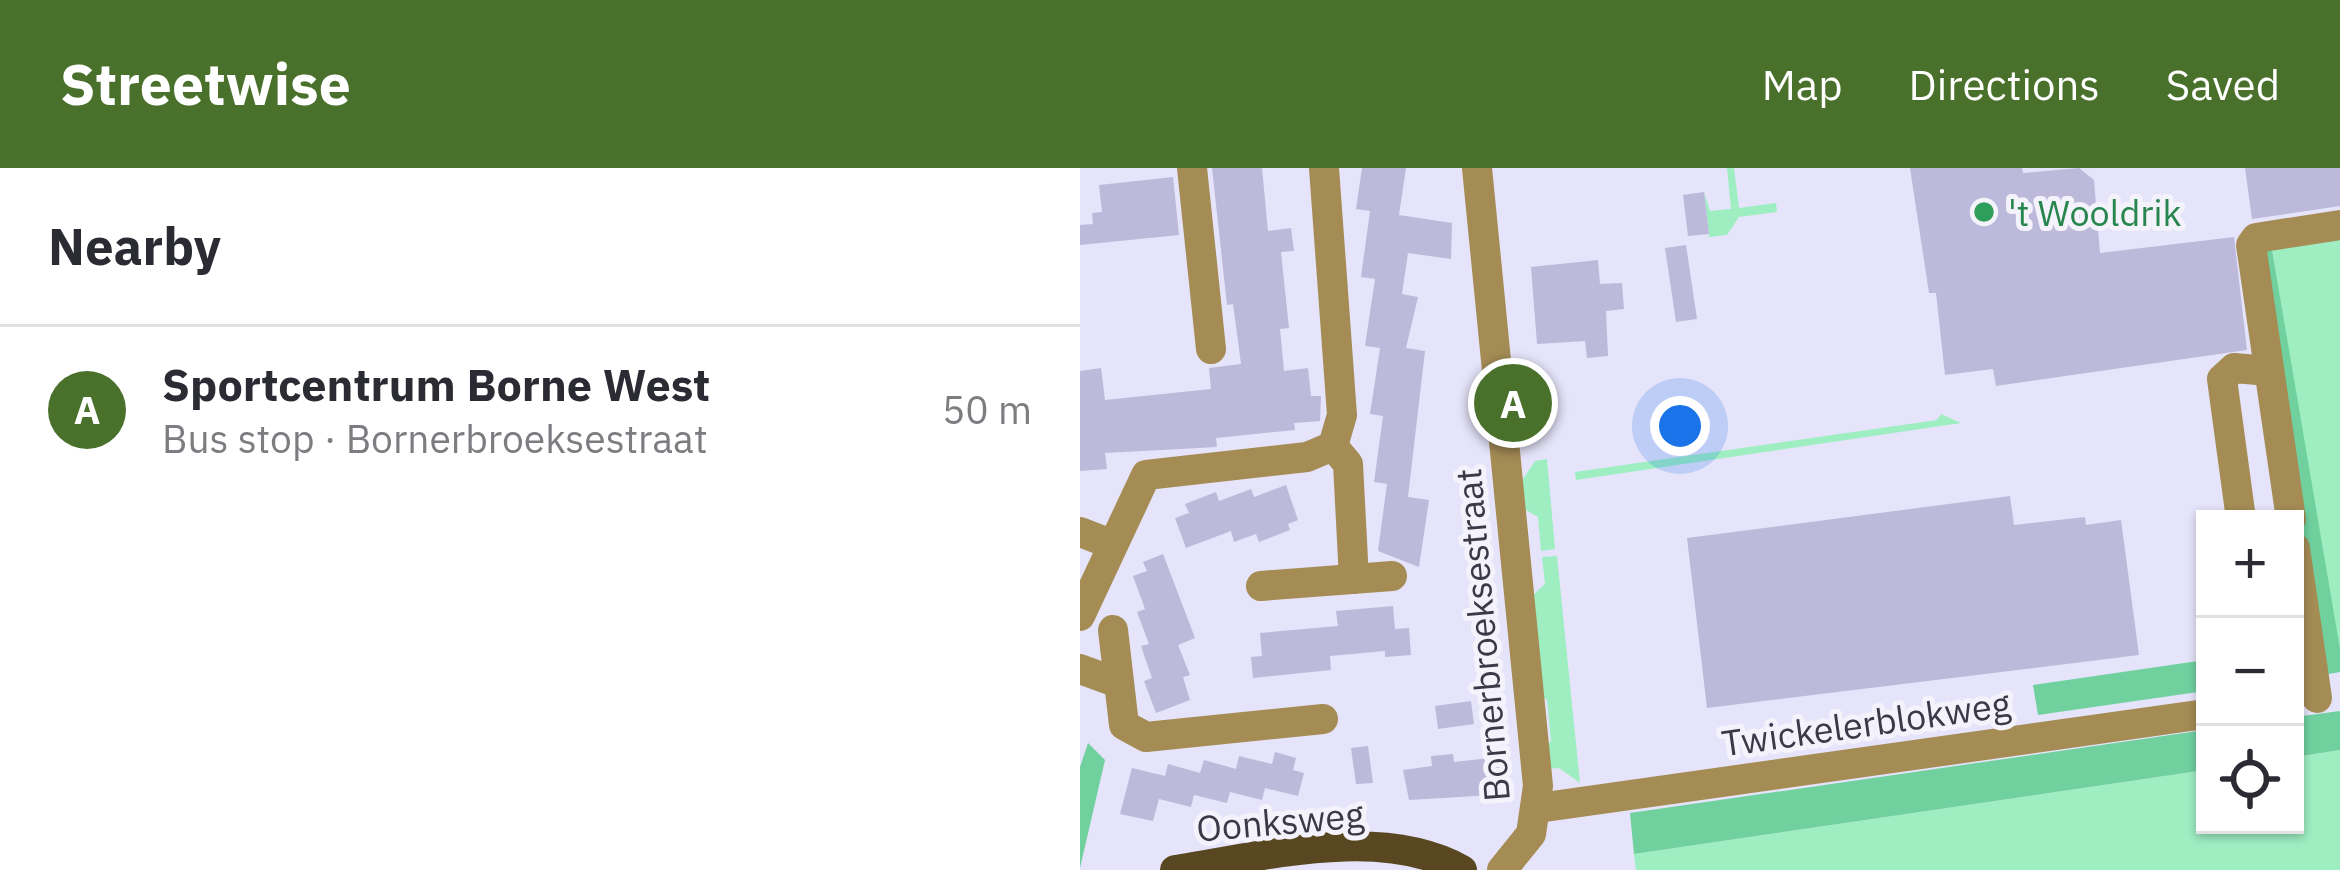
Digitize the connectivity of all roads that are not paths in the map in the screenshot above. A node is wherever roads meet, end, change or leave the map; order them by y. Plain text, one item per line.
1 (1192, 168) edge
2 (1324, 168) edge
3 (1477, 168) edge
4 (2340, 225) edge
5 (1211, 349) dead end
6 (2269, 371) junction
7 (1333, 446) junction
8 (2240, 510) edge
9 (2290, 510) edge
10 (1080, 532) edge
11 (1111, 544) junction
12 (1392, 575) dead end
13 (1354, 579) junction
14 (1262, 586) dead end
15 (1080, 616) edge
16 (1113, 630) dead end
17 (2304, 642) edge
18 (1080, 669) edge
19 (1118, 683) junction
20 (2317, 698) edge
21 (2196, 715) edge
22 (1323, 718) dead end
23 (1538, 808) junction
24 (1175, 870) edge
25 (1462, 870) edge
26 (1502, 870) edge

1 - 5 street
2 - 7 street
3 - 23 street, Bornerbroeksestraat
4 - 6 street
6 - 8 street
6 - 9 street
7 - 11 street
7 - 13 street
10 - 11 street
11 - 15 street
12 - 13 street
13 - 14 street
16 - 19 street
17 - 20 street
18 - 19 street
19 - 22 street
21 - 23 street, Twickelerblokweg
23 - 26 street, Bornerbroeksestraat
24 - 25 main road, Oonksweg

